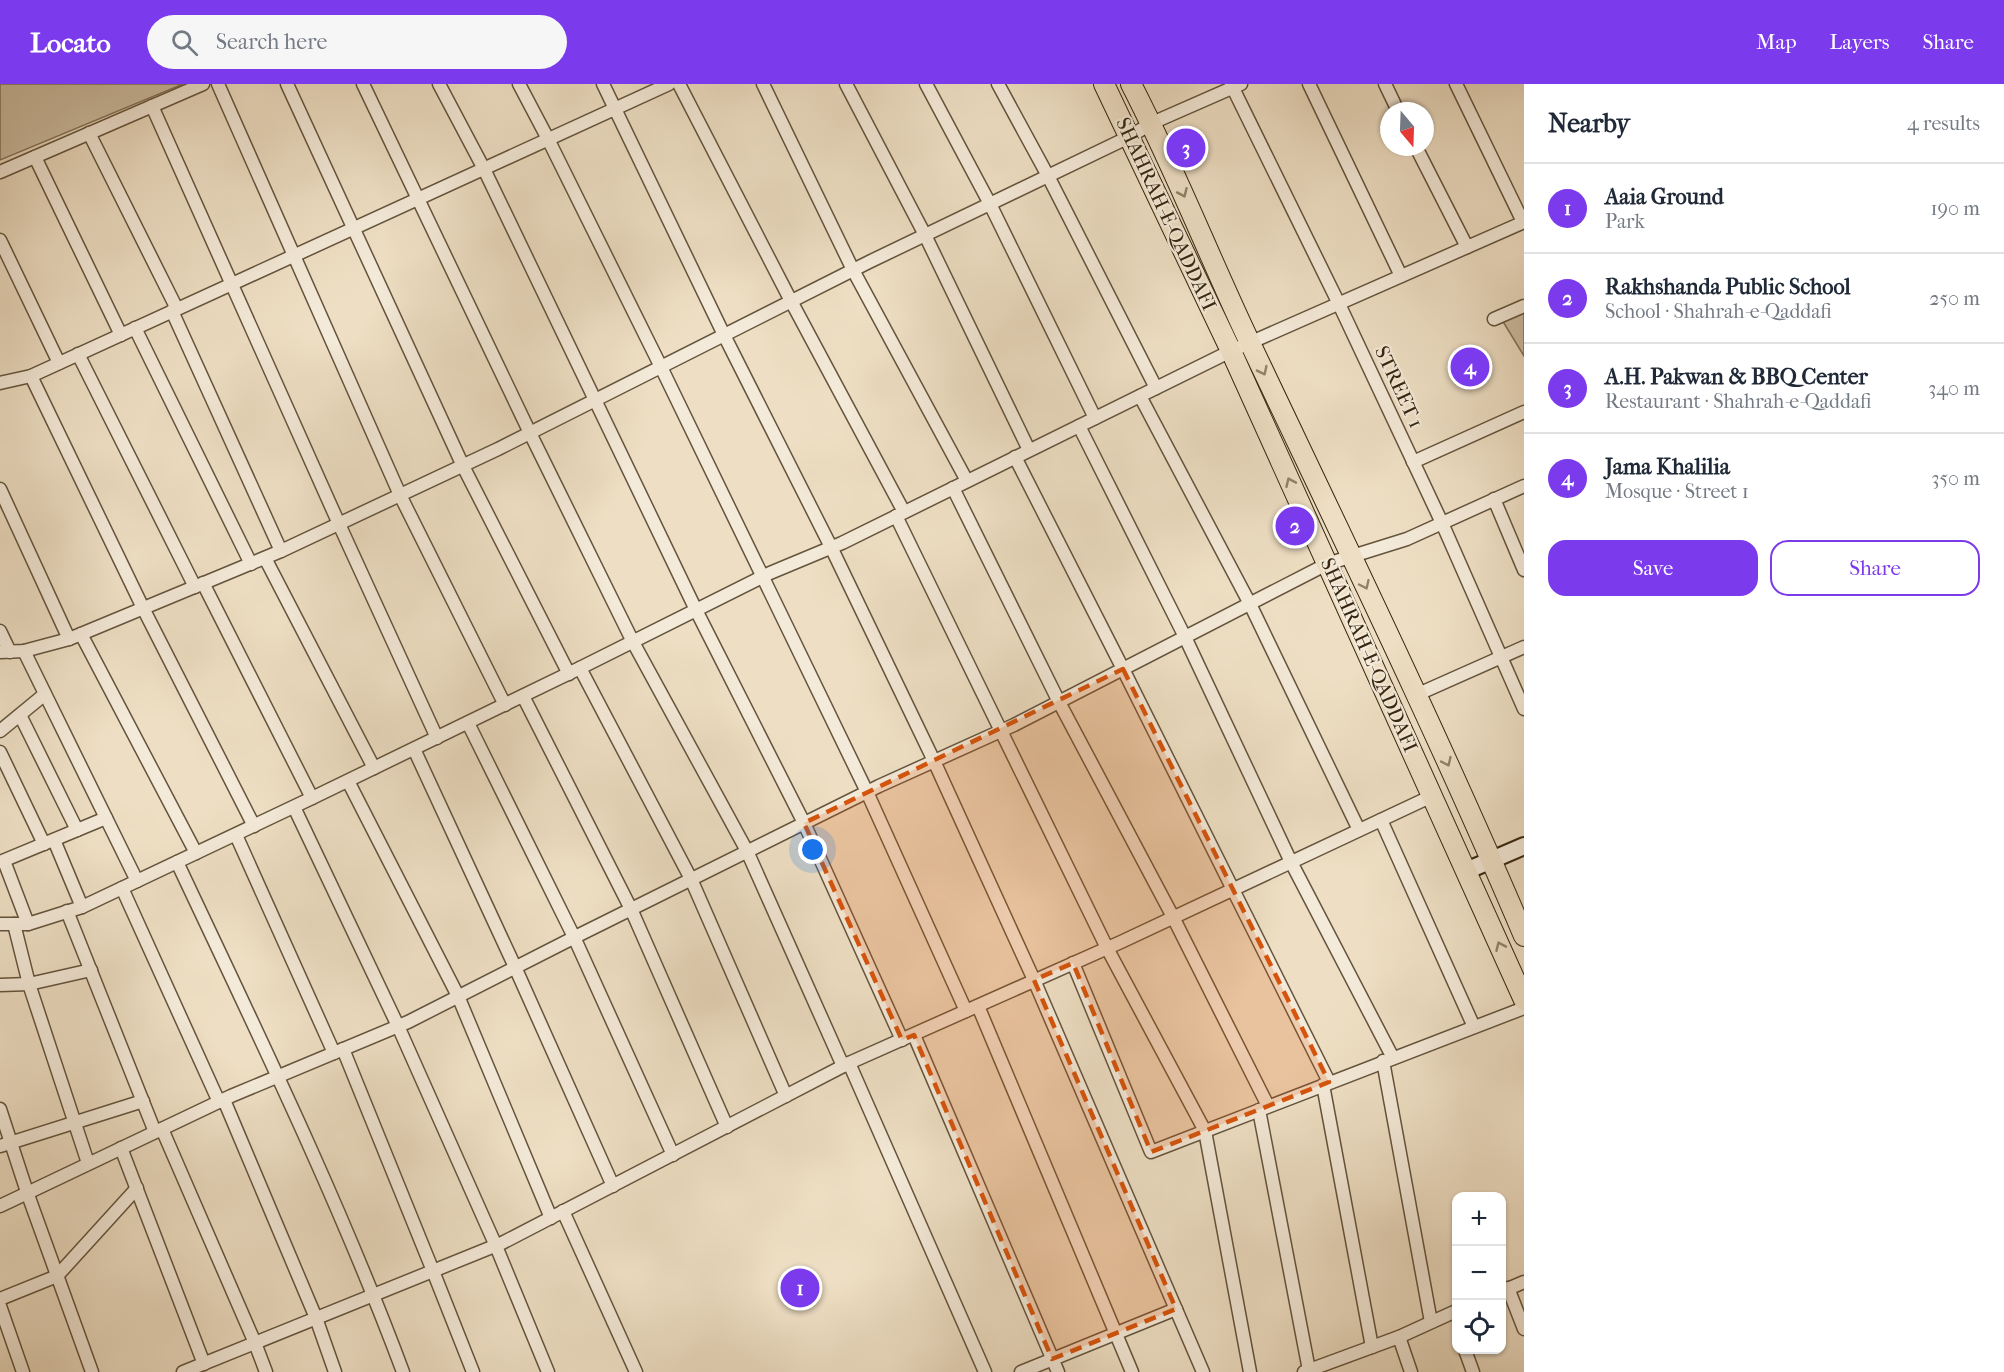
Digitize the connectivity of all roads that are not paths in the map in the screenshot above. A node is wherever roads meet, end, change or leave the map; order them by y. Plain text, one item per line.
1 (203, 84) edge
2 (218, 84) edge
3 (287, 84) edge
4 (363, 84) edge
5 (439, 84) edge
6 (519, 84) edge
7 (603, 84) edge
8 (669, 84) edge
9 (679, 84) edge
10 (763, 84) edge
11 (846, 84) edge
12 (926, 84) edge
13 (998, 84) edge
14 (1104, 84) edge
15 (1131, 84) edge
16 (1309, 84) edge
17 (1385, 84) edge
18 (1456, 84) edge
19 (1235, 85) edge
20 (1394, 102) edge
21 (152, 106) junction
22 (616, 108) junction
23 (1152, 123) junction
24 (89, 134) junction
25 (1130, 137) junction
26 (548, 139) junction
27 (1421, 156) edge
28 (35, 157) junction
29 (484, 169) junction
30 (0, 172) edge
31 (1048, 176) junction
32 (419, 198) junction
33 (990, 204) junction
34 (1524, 222) edge
35 (354, 228) junction
36 (925, 235) junction
37 (0, 240) edge
38 (1467, 247) junction
39 (292, 256) junction
40 (853, 270) junction
41 (1401, 276) junction
42 (232, 284) junction
43 (791, 302) junction
44 (1339, 304) junction
45 (1524, 306) edge
46 (174, 310) junction
47 (1494, 319) dead end
48 (135, 328) junction
49 (121, 335) junction
50 (724, 336) junction
51 (1250, 344) junction
52 (1231, 351) junction
53 (78, 354) junction
54 (58, 363) junction
55 (661, 367) junction
56 (31, 376) junction
57 (1, 379) edge
58 (1156, 388) junction
59 (1140, 396) junction
60 (594, 401) junction
61 (1524, 412) edge
62 (1095, 418) junction
63 (1079, 426) junction
64 (530, 434) junction
65 (1029, 450) junction
66 (1015, 457) junction
67 (1413, 462) junction
68 (463, 466) junction
69 (967, 481) junction
70 (1524, 486) edge
71 (953, 488) junction
72 (0, 489) edge
73 (400, 495) junction
74 (1494, 499) junction
75 (900, 514) junction
76 (1442, 523) junction
77 (339, 524) junction
78 (831, 547) junction
79 (281, 551) junction
80 (1352, 557) junction
81 (265, 558) junction
82 (251, 564) junction
83 (1327, 564) junction
84 (1524, 570) edge
85 (762, 577) junction
86 (199, 585) junction
87 (1250, 604) junction
88 (143, 608) junction
89 (696, 610) junction
90 (0, 631) edge
91 (81, 634) junction
92 (1185, 637) junction
93 (69, 639) junction
94 (633, 642) junction
95 (1524, 647) edge
96 (24, 651) junction
97 (5, 652) edge
98 (1501, 657) junction
99 (580, 668) junction
100 (1123, 669) junction
101 (568, 674) junction
102 (45, 694) junction
103 (1416, 695) junction
104 (524, 696) junction
105 (1059, 702) junction
106 (505, 705) junction
107 (1524, 709) edge
108 (20, 715) junction
109 (468, 723) junction
110 (1002, 730) junction
111 (0, 731) edge
112 (437, 738) junction
113 (414, 749) junction
114 (0, 752) edge
115 (934, 761) junction
116 (374, 768) junction
117 (348, 781) junction
118 (867, 792) junction
119 (1432, 796) junction
120 (312, 798) junction
121 (294, 807) junction
122 (106, 818) junction
123 (1381, 820) junction
124 (804, 823) junction
125 (254, 826) junction
126 (77, 830) junction
127 (1359, 830) junction
128 (236, 835) junction
129 (49, 842) junction
130 (1524, 846) edge
131 (747, 851) junction
132 (196, 853) junction
133 (1492, 860) junction
134 (2, 862) edge
135 (177, 862) junction
136 (1291, 862) junction
137 (1466, 871) junction
138 (691, 879) junction
139 (137, 881) junction
140 (122, 888) junction
141 (1232, 889) junction
142 (82, 907) junction
143 (631, 909) junction
144 (68, 911) junction
145 (1173, 917) junction
146 (0, 924) edge
147 (14, 924) junction
148 (28, 924) junction
149 (1524, 936) edge
150 (574, 937) junction
151 (1107, 948) junction
152 (1073, 963) junction
153 (515, 967) junction
154 (91, 970) junction
155 (1034, 980) junction
156 (29, 984) junction
157 (0, 985) edge
158 (458, 996) junction
159 (1524, 1000) edge
160 (978, 1006) junction
161 (1524, 1008) edge
162 (966, 1011) junction
163 (398, 1026) junction
164 (1474, 1027) junction
165 (914, 1035) junction
166 (902, 1040) junction
167 (338, 1051) junction
168 (1388, 1059) junction
169 (846, 1065) junction
170 (278, 1077) junction
171 (1326, 1084) junction
172 (786, 1096) junction
173 (143, 1101) junction
174 (221, 1101) junction
175 (1264, 1108) junction
176 (0, 1109) edge
177 (75, 1123) junction
178 (727, 1126) junction
179 (158, 1130) junction
180 (1205, 1131) junction
181 (5, 1144) edge
182 (121, 1148) junction
183 (673, 1155) junction
184 (88, 1163) junction
185 (613, 1186) junction
186 (137, 1188) junction
187 (27, 1192) junction
188 (0, 1206) edge
189 (563, 1211) junction
190 (551, 1218) junction
191 (496, 1246) junction
192 (434, 1271) junction
193 (57, 1276) junction
194 (1524, 1282) edge
195 (1506, 1290) edge
196 (1506, 1292) edge
197 (374, 1295) junction
198 (0, 1299) edge
199 (0, 1306) edge
200 (1176, 1309) junction
201 (1452, 1313) edge
202 (316, 1318) junction
203 (1431, 1322) junction
204 (1524, 1329) edge
205 (1117, 1333) junction
206 (1399, 1337) junction
207 (255, 1343) junction
208 (1372, 1347) junction
209 (1466, 1354) edge
210 (1052, 1359) junction
211 (204, 1364) junction
212 (1336, 1366) edge
213 (189, 1371) edge
214 (1307, 1371) edge
215 (23, 1372) edge
216 (92, 1372) edge
217 (266, 1372) edge
218 (335, 1372) edge
219 (403, 1372) edge
220 (472, 1372) edge
221 (548, 1372) edge
222 (636, 1372) edge
223 (986, 1372) edge
224 (1021, 1372) edge
225 (1058, 1372) edge
226 (1132, 1372) edge
227 (1203, 1372) edge
228 (1250, 1372) edge
229 (1411, 1372) edge
230 (1473, 1372) edge

1 - 21 street
2 - 39 street
3 - 35 street
4 - 32 street
5 - 29 street
6 - 26 street
7 - 22 street
8 - 22 street
9 - 43 street
10 - 40 street
11 - 36 street
12 - 33 street
13 - 31 street
14 - 25 main road, SHAHRAH-E-QADDAFI
15 - 23 main road, SHAHRAH-E-QADDAFI
16 - 41 street
17 - 20 street
18 - 34 street
19 - 23 street
19 - 44 street, STREET 1
21 - 24 street
21 - 42 street
22 - 26 street
22 - 50 street
23 - 25 street
23 -> 51 main road, SHAHRAH-E-QADDAFI
24 - 28 street
24 - 46 street
25 - 31 street
25 - 52 main road, SHAHRAH-E-QADDAFI
26 - 29 street
26 - 55 street
27 - 38 street
28 - 30 street
28 - 49 street
29 - 32 street
29 - 60 street
31 - 33 street
31 - 58 street
32 - 35 street
32 - 64 street
33 - 36 street
33 - 62 street
34 - 38 street
35 - 39 street
35 - 68 street
36 - 40 street
36 - 65 street
37 - 54 street
38 - 41 street
39 - 42 street
39 - 73 street
40 - 43 street
40 - 69 street
41 - 44 street
42 - 46 street
42 - 77 street
43 - 50 street
43 - 75 street
44 - 51 street
44 - 67 street, STREET 1
45 - 47 street
46 - 48 street
46 - 79 street
48 - 49 street
48 - 82 street
49 - 53 street
50 - 55 street
50 - 78 street
51 - 52 street
51 -> 80 main road, SHAHRAH-E-QADDAFI
52 - 58 street
83 -> 52 main road, SHAHRAH-E-QADDAFI
53 - 54 street
53 - 86 street
54 - 56 street
55 - 60 street
55 - 85 street
56 - 57 street
56 - 88 street
58 - 59 street
59 - 62 street
59 - 87 street
60 - 64 street
60 - 89 street
61 - 67 street
62 - 63 street
63 - 65 street
63 - 92 street
64 - 68 street
64 - 94 street
65 - 66 street
66 - 69 street
66 - 100 street
67 - 76 street, STREET 1
68 - 73 street
68 - 101 street
69 - 71 street
70 - 74 street
71 - 75 street
71 - 105 street
72 - 93 street
73 - 77 street
73 - 106 street
74 - 76 street
74 - 84 street
75 - 78 street
75 - 110 street
76 - 80 street
76 - 98 street, STREET 1
77 - 79 street
77 - 112 street
78 - 85 street
78 - 115 street
79 - 81 street
80 - 83 street
80 -> 103 main road, SHAHRAH-E-QADDAFI
81 - 82 street
81 - 116 street
82 - 86 street
83 - 87 street
83 - 119 main road, SHAHRAH-E-QADDAFI
85 - 89 street
85 - 118 street
86 - 88 street
86 - 120 street
87 - 92 street
87 - 127 street
88 - 91 street
88 - 125 street
89 - 94 street
89 - 124 street
90 - 97 street
91 - 93 street
91 - 132 street
92 - 100 street
92 - 136 street
93 - 96 street
94 - 99 street
94 - 131 street
95 - 98 street
96 - 97 street
96 - 102 street
98 - 103 street
98 - 107 street, STREET 1
99 - 101 street
99 - 138 street
100 - 105 street
100 - 141 street
101 - 104 street
102 - 108 street
102 - 122 street
103 -> 133 main road, SHAHRAH-E-QADDAFI
104 - 106 street
104 - 143 street
105 - 110 street
105 - 145 street
106 - 109 street
108 - 111 street
108 - 126 street
109 - 112 street
109 - 150 street
110 - 115 street
110 - 151 street
112 - 113 street
113 - 116 street
113 - 153 street
114 - 129 street
115 - 118 street
115 - 155 street
116 - 117 street
117 - 120 street
117 - 158 street
118 - 124 street
118 - 162 street
119 - 123 street
119 - 137 main road, SHAHRAH-E-QADDAFI
120 - 121 street
121 - 125 street
121 - 163 street
122 - 126 street
122 - 139 street
123 - 127 street
123 - 164 street
124 - 131 street
124 - 166 street
125 - 128 street
126 - 129 street
127 - 136 street
128 - 132 street
128 - 167 street
129 - 134 street
129 - 142 street
130 - 133 street
131 - 138 street
131 - 169 street
132 - 135 street
133 - 137 street
133 - 149 main road, SHAHRAH-E-QADDAFI
134 - 148 street
135 - 139 street
135 - 170 street
136 - 141 street
136 - 168 street
159 -> 137 main road, SHAHRAH-E-QADDAFI
138 - 143 street
138 - 172 street
139 - 140 street
140 - 142 street
140 - 174 street
141 - 145 street
141 - 171 street
142 - 144 street
143 - 150 street
143 - 178 street
144 - 148 street
144 - 154 street
145 - 151 street
145 - 175 street
146 - 147 street
147 - 148 street
147 - 156 street
150 - 153 street
150 - 183 street
151 - 152 street
151 - 180 street
152 - 155 street
152 - 180 street
153 - 158 street
153 - 185 street
154 - 156 street
154 - 173 street
155 - 160 street
155 - 200 street
156 - 157 street
156 - 177 street
158 - 163 street
158 - 190 street
160 - 162 street
160 - 205 street
161 - 164 street
162 - 165 street
163 - 167 street
163 - 191 street
164 - 168 street
165 - 166 street
165 - 210 street
166 - 169 street
167 - 170 street
167 - 192 street
168 - 171 street
168 - 203 street
169 - 172 street
169 - 223 street
170 - 174 street
170 - 197 street
171 - 175 street
171 - 208 street
172 - 178 street
173 - 177 street
173 - 179 street
174 - 179 street
174 - 202 street
175 - 180 street
175 - 214 street
176 - 181 street
177 - 181 street
177 - 184 street
178 - 183 street
179 - 182 street
179 - 207 street
180 - 228 street
181 - 187 street
182 - 184 street
182 - 186 street
183 - 185 street
184 - 187 street
185 - 189 street
186 - 193 street
186 - 211 street
187 - 188 street
187 - 193 street
189 - 190 street
189 - 222 street
190 - 191 street
191 - 192 street
191 - 221 street
192 - 197 street
192 - 220 street
193 - 198 street
193 - 216 street
194 - 195 street
196 - 204 street
197 - 202 street
197 - 219 street
199 - 215 street
200 - 205 street
200 - 227 street
201 - 203 street
202 - 207 street
202 - 218 street
203 - 206 street
205 - 210 street
205 - 226 street
206 - 208 street
206 - 229 street
207 - 211 street
207 - 217 street
208 - 212 street
209 - 230 street
210 - 224 street
210 - 225 street
211 - 213 street
212 - 214 street

